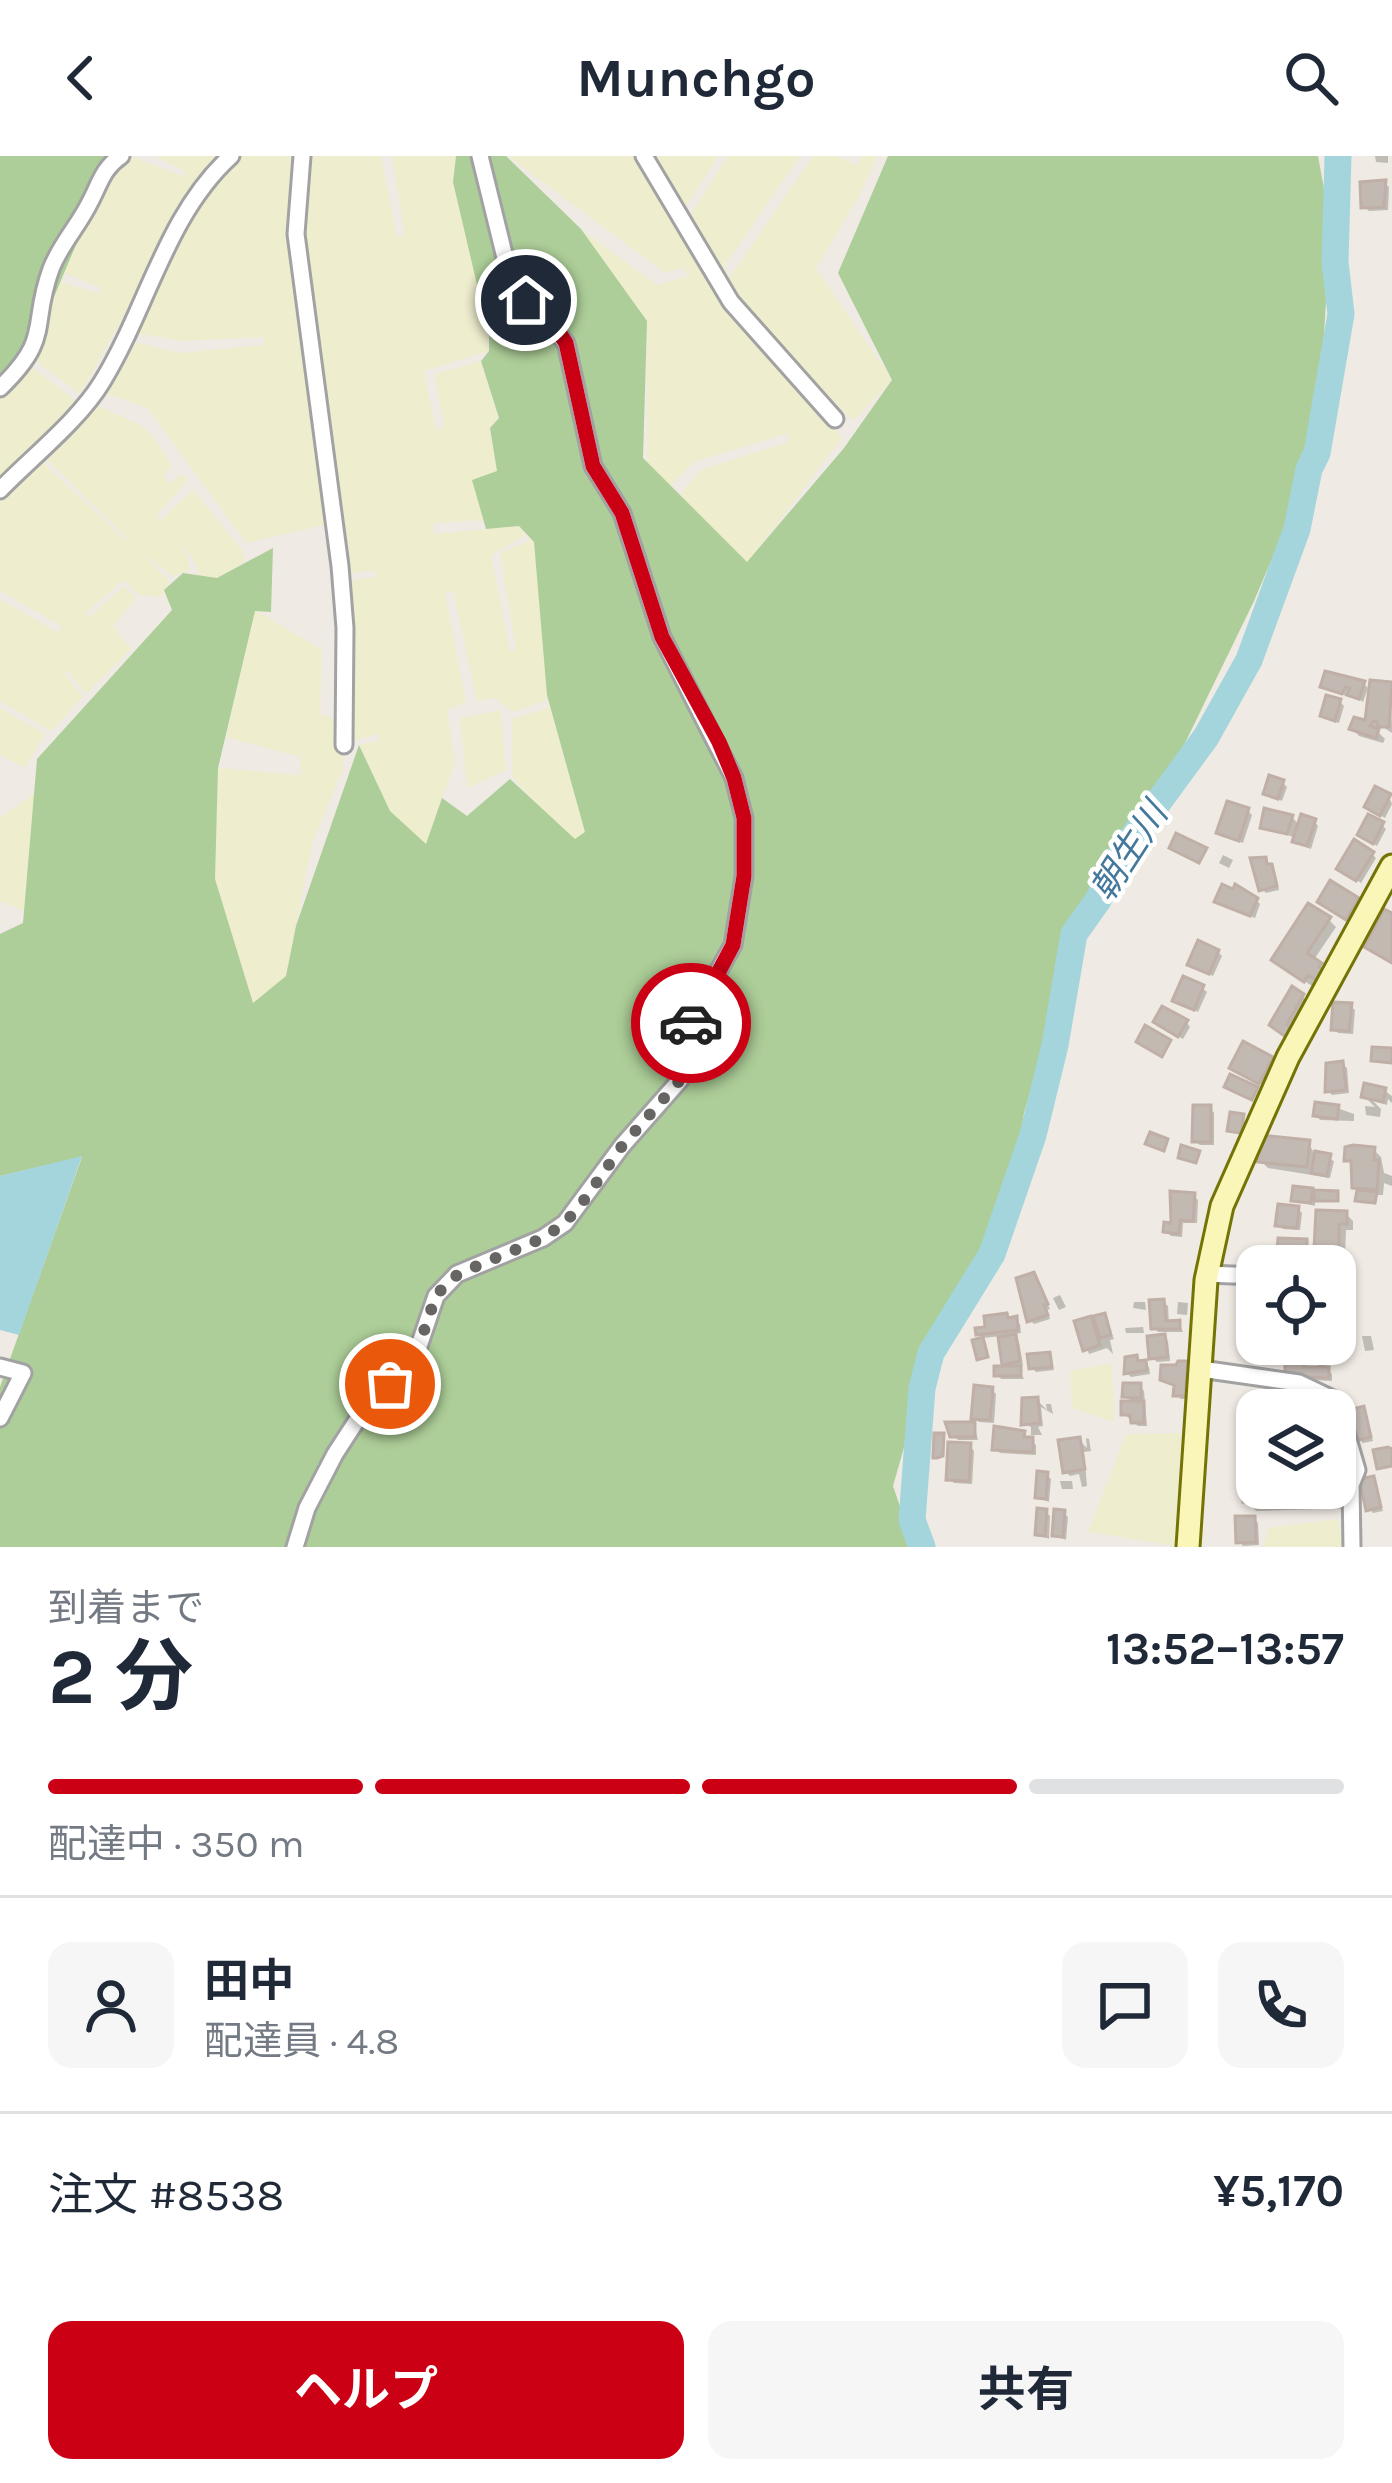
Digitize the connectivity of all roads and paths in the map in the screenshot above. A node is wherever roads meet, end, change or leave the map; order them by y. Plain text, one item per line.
1 (121, 156) edge
2 (231, 156) edge
3 (302, 156) edge
4 (480, 156) edge
5 (644, 156) edge
6 (0, 388) edge
7 (835, 418) dead end
8 (0, 490) edge
9 (344, 745) dead end
10 (1392, 866) edge
11 (1208, 1274) junction
12 (1236, 1275) edge
13 (0, 1367) edge
14 (1202, 1369) junction
15 (0, 1418) edge
16 (295, 1547) edge
17 (1188, 1547) edge
18 (1352, 1547) edge

1 - 6 street
2 - 8 street
3 - 9 street
4 - 16 street
5 - 7 street
10 - 11 street
11 - 12 street
11 - 14 street
13 - 15 street
14 - 17 street
14 - 18 street

